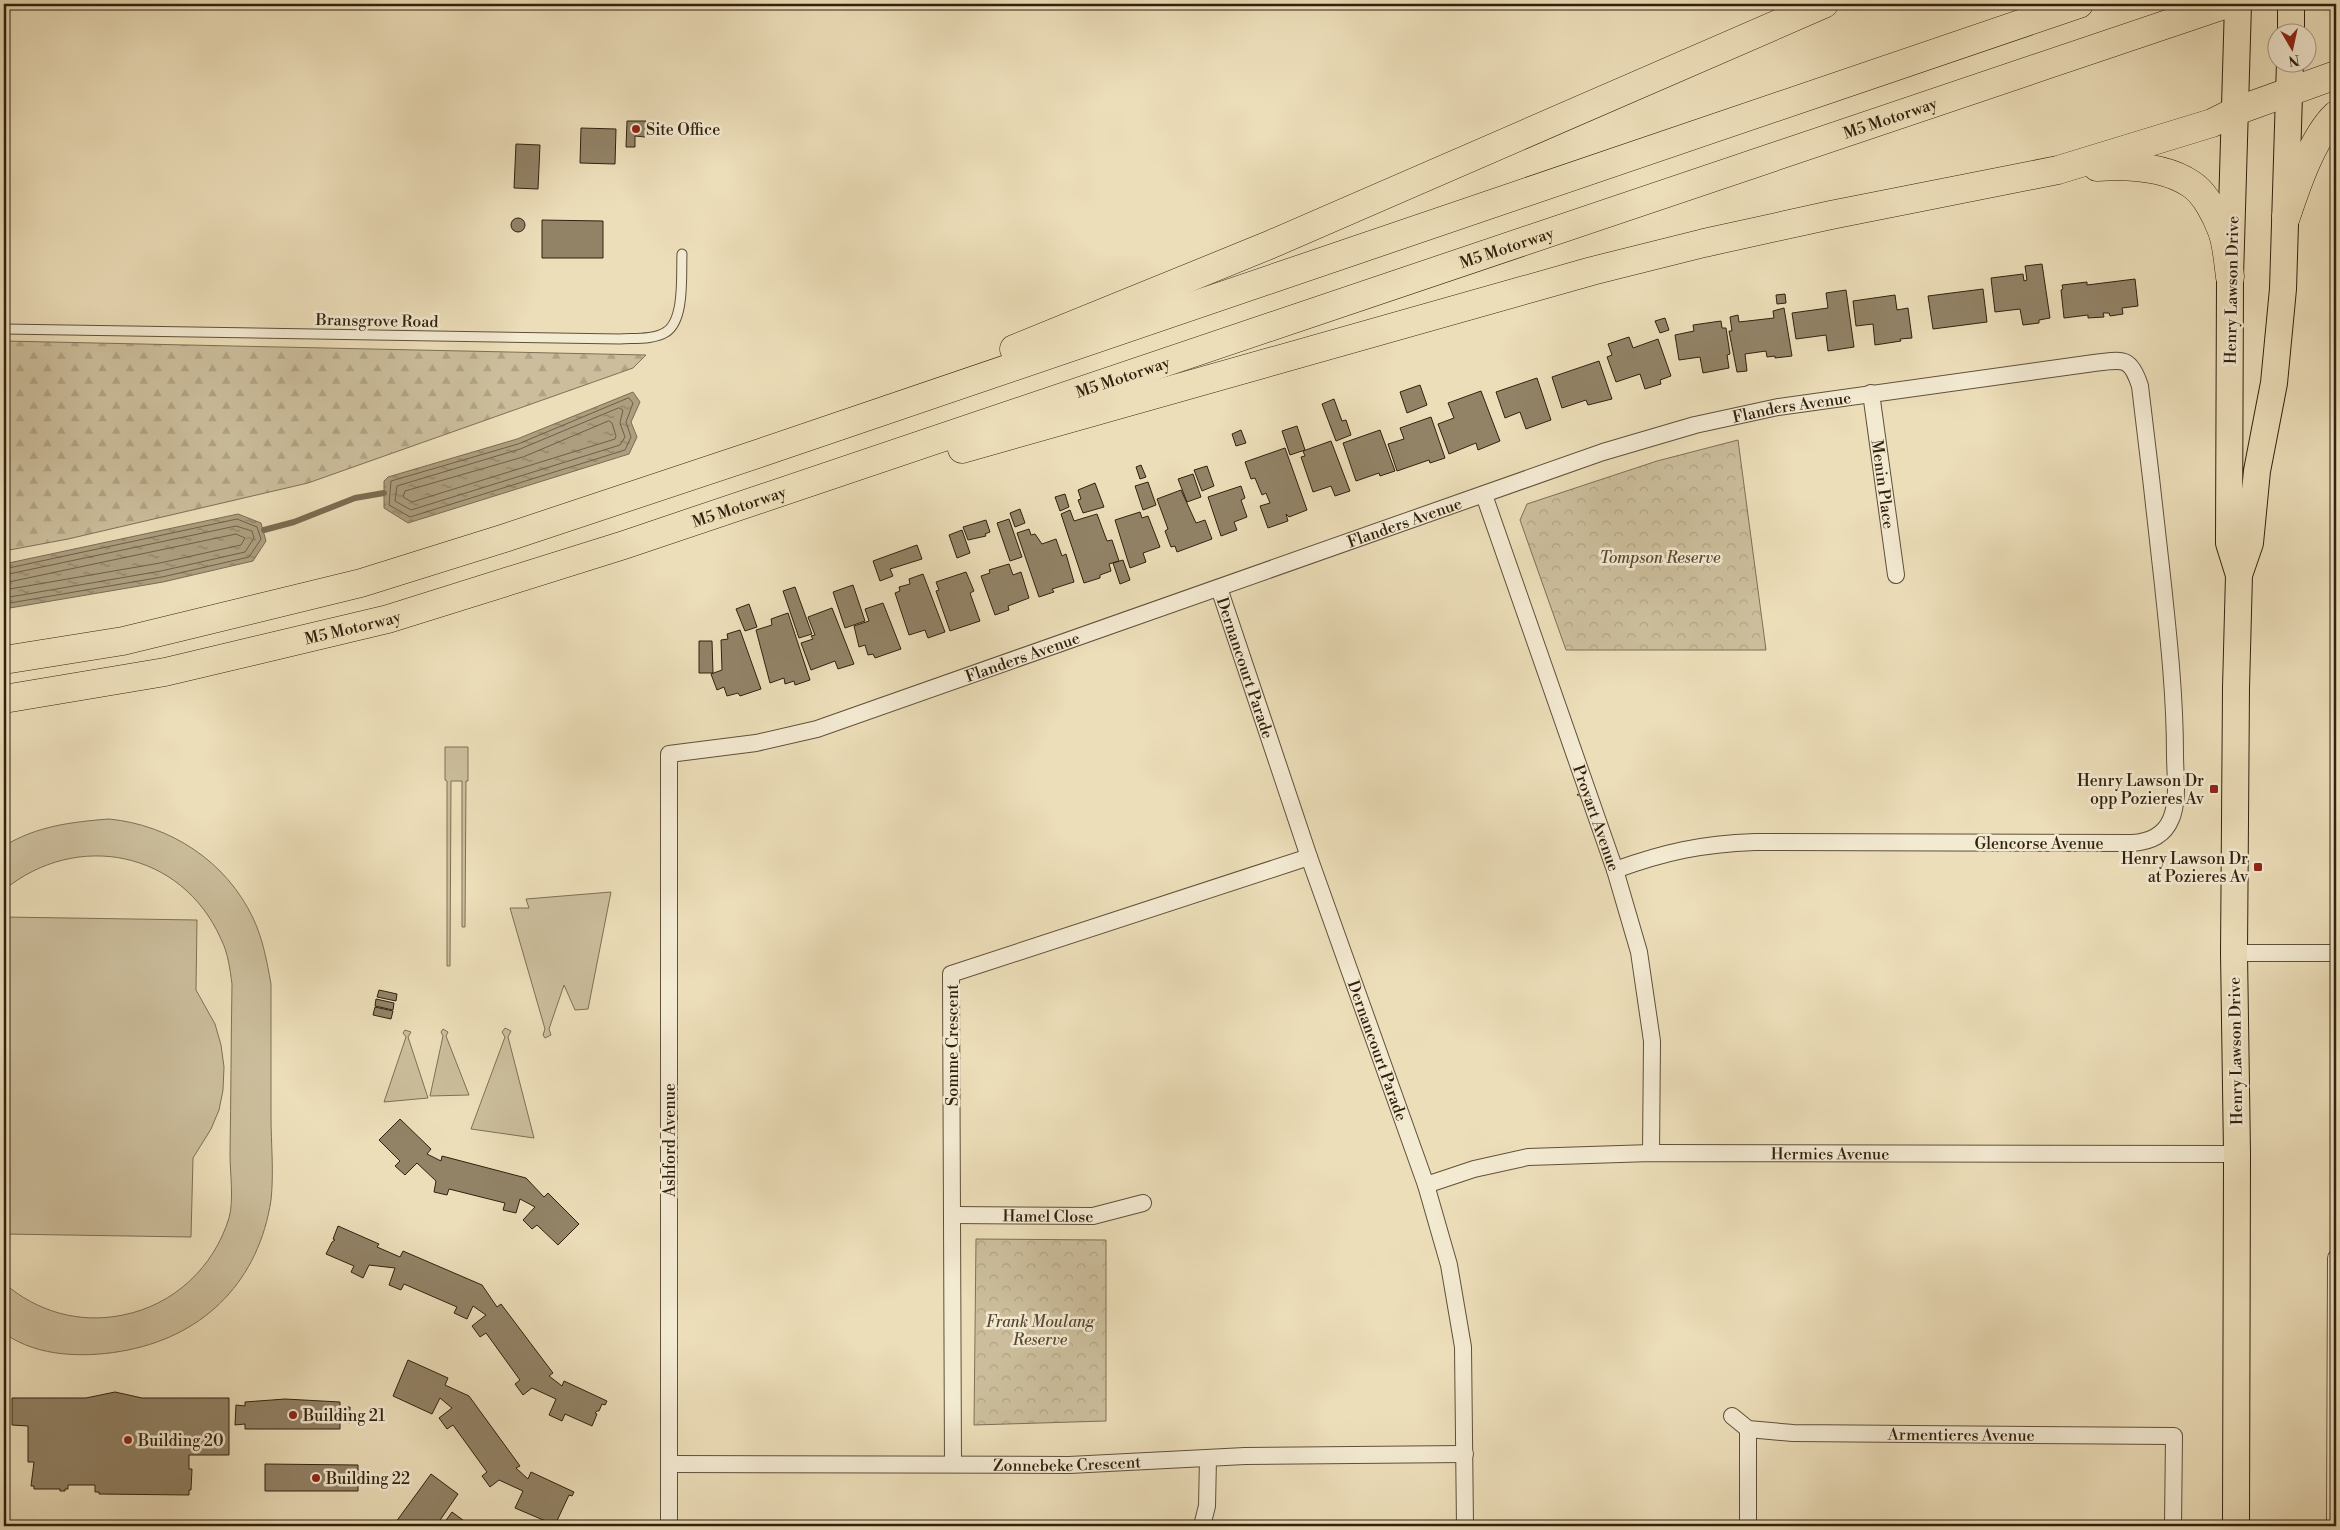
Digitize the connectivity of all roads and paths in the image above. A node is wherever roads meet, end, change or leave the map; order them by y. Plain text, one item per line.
1 (1824, 4) edge
2 (2079, 4) edge
3 (2228, 4) edge
4 (2238, 4) edge
5 (2291, 4) edge
6 (2290, 22) edge
7 (2290, 72) edge
8 (2336, 75) edge
9 (2290, 93) junction
10 (2236, 111) junction
11 (2336, 115) edge
12 (2058, 170) junction
13 (2286, 217) junction
14 (682, 254) dead end
15 (2230, 277) junction
16 (4, 329) edge
17 (2140, 386) joint
18 (1871, 393) junction
19 (763, 452) junction
20 (1484, 495) junction
21 (624, 545) junction
22 (2239, 575) junction
23 (1896, 576) dead end
24 (1219, 588) junction
25 (4, 660) edge
26 (4, 699) edge
27 (669, 754) joint
28 (1310, 857) junction
29 (1615, 870) junction
30 (2234, 953) junction
31 (2336, 953) edge
32 (1651, 1153) junction
33 (2237, 1154) junction
34 (1426, 1185) junction
35 (1142, 1203) dead end
36 (953, 1215) junction
37 (2336, 1258) edge
38 (1732, 1416) dead end
39 (1748, 1429) junction
40 (1465, 1454) junction
41 (1208, 1458) junction
42 (953, 1463) junction
43 (669, 1464) junction
44 (2336, 1506) edge
45 (668, 1526) edge
46 (1202, 1526) edge
47 (1465, 1526) edge
48 (1748, 1526) edge
49 (2173, 1526) edge
50 (2236, 1526) edge
51 (2335, 1526) edge

1 - 19 highway
2 - 19 highway
3 - 21 highway, M5 Motorway
4 - 10 main road, Henry Lawson Drive
5 - 6 main road
7 - 9 main road, Henry Lawson Drive
8 - 9 highway
9 - 10 highway
9 - 13 main road, Henry Lawson Drive
10 - 12 highway
10 - 15 main road, Henry Lawson Drive
11 - 13 highway
12 - 15 highway
12 - 21 highway
13 - 22 main road, Henry Lawson Drive
14 - 16 lane, Bransgrove Road
15 - 22 main road, Henry Lawson Drive
17 - 18 street, Flanders Avenue
17 - 29 street, Glencorse Avenue
18 - 20 street, Flanders Avenue
18 - 23 street, Menin Place
19 - 25 highway
20 - 24 street, Flanders Avenue
20 - 29 street, Proyart Avenue
21 - 26 highway, M5 Motorway
22 - 30 main road, Henry Lawson Drive
24 - 27 street, Flanders Avenue
24 - 28 street, Dernancourt Parade
27 - 43 street, Ashford Avenue
28 - 34 street, Dernancourt Parade
28 - 36 street, Somme Crescent
29 - 32 street, Proyart Avenue
30 - 31 street
30 - 33 main road, Henry Lawson Drive
32 - 33 street, Hermies Avenue
32 - 34 street, Hermies Avenue
33 - 50 main road, Henry Lawson Drive
34 - 40 street, Dernancourt Parade
35 - 36 street, Hamel Close
36 - 42 street, Somme Crescent
37 - 44 street
38 - 39 street
39 - 48 street
39 - 49 street, Armentieres Avenue
40 - 41 street, Zonnebeke Crescent
40 - 47 street, Dernancourt Parade
41 - 42 street, Zonnebeke Crescent
41 - 46 street
42 - 43 street, Zonnebeke Crescent
43 - 45 street, Ashford Avenue
44 - 51 street

